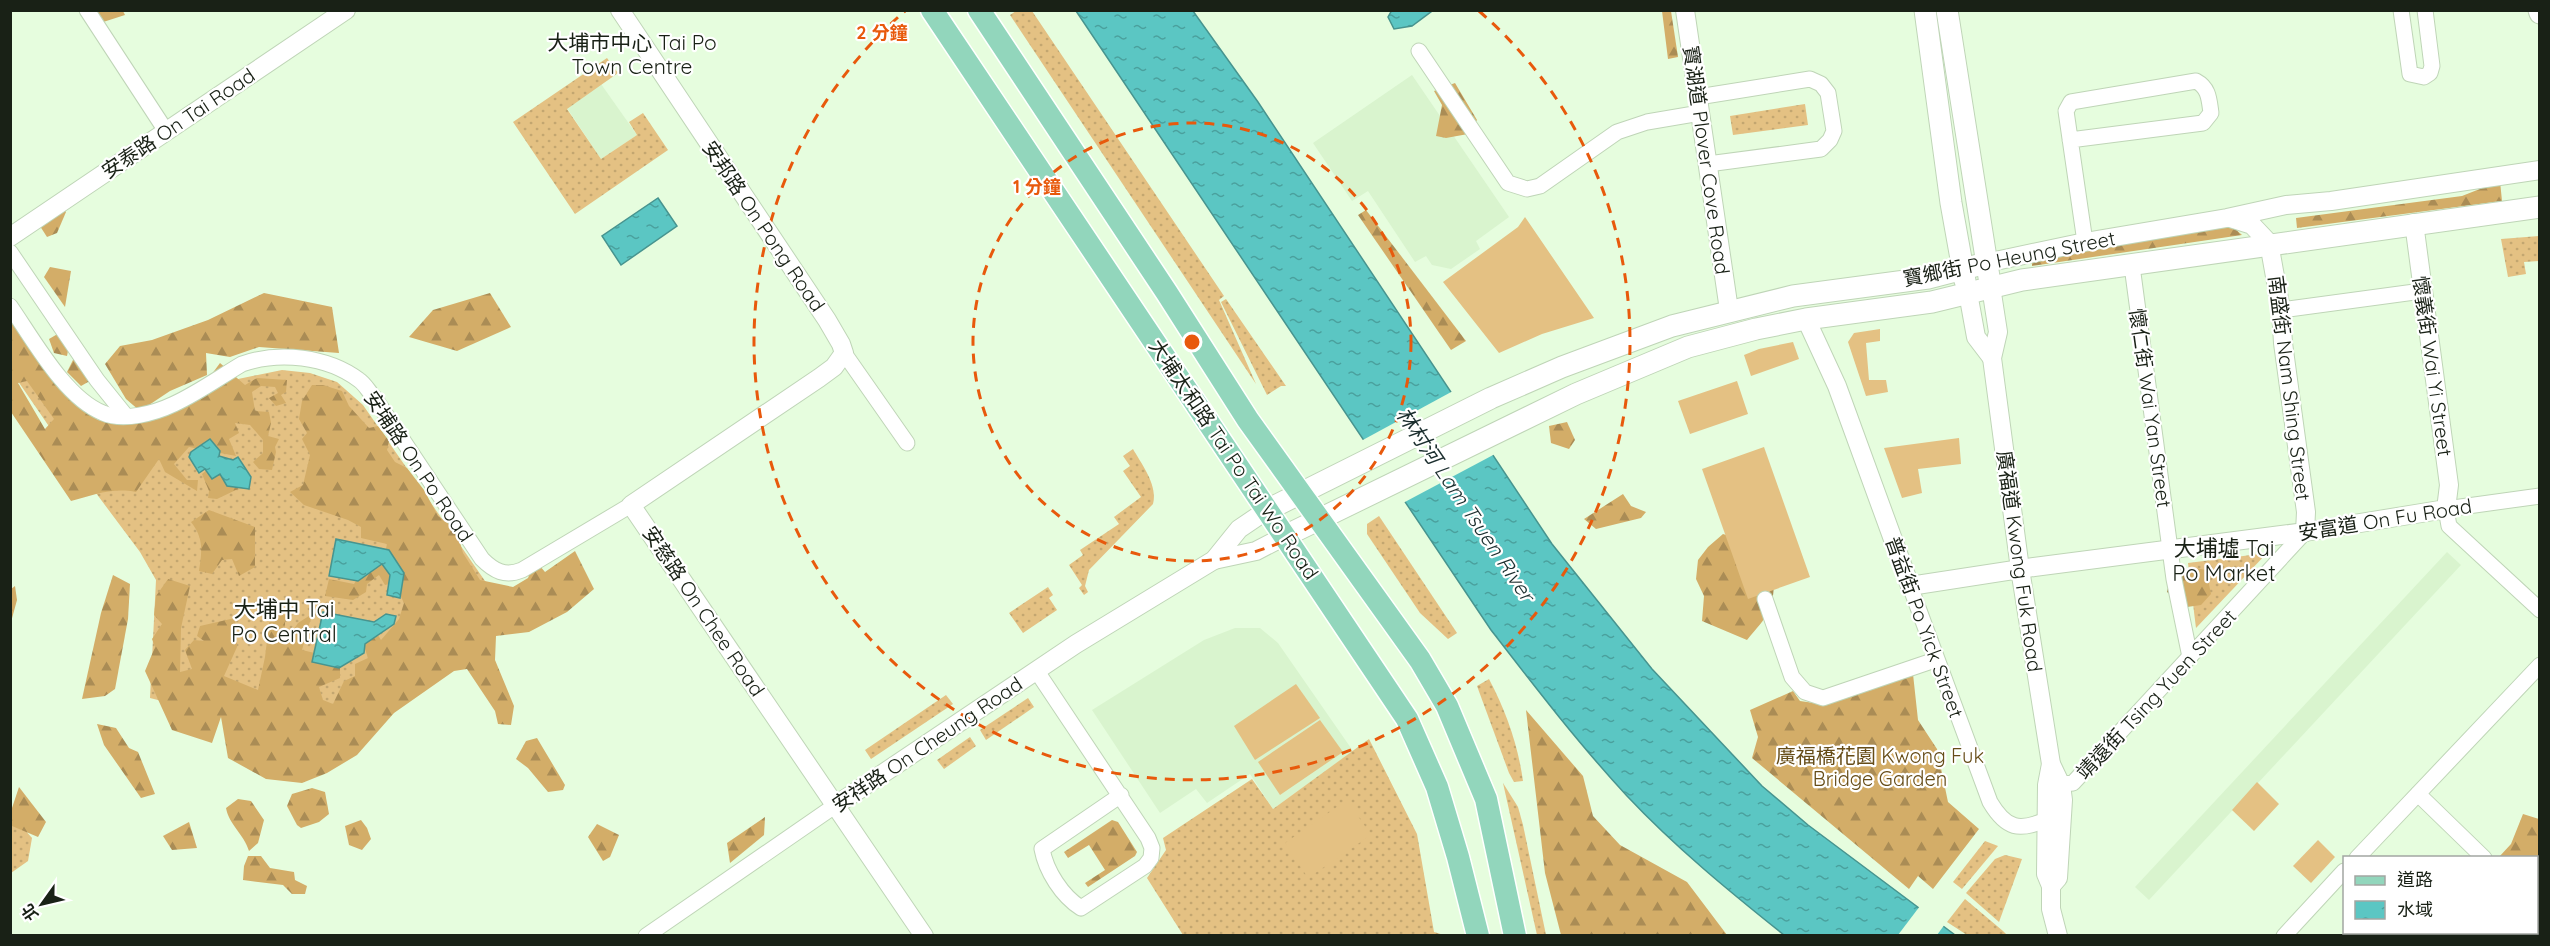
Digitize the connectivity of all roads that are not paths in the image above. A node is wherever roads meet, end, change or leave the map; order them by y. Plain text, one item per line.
1 (87, 10) edge
2 (346, 10) edge
3 (620, 10) edge
4 (932, 10) edge
5 (979, 10) edge
6 (1685, 10) edge
7 (1925, 10) edge
8 (1947, 10) edge
9 (2401, 10) edge
10 (2425, 10) edge
11 (1419, 51) dead end
12 (1699, 105) junction
13 (166, 131) junction
14 (2070, 140) junction
15 (1708, 164) junction
16 (2540, 170) edge
17 (2540, 207) edge
18 (2227, 218) junction
19 (2414, 223) junction
20 (10, 237) edge
21 (2085, 242) junction
22 (2269, 243) junction
23 (10, 252) edge
24 (1986, 263) junction
25 (2132, 266) junction
26 (1962, 268) junction
27 (1991, 287) junction
28 (2422, 291) junction
29 (1968, 294) junction
30 (10, 306) edge
31 (1729, 310) junction
32 (2281, 310) junction
33 (1812, 318) junction
34 (844, 353) junction
35 (1992, 358) junction
36 (126, 416) junction
37 (907, 443) dead end
38 (1332, 477) joint
39 (1299, 493) junction
40 (2540, 496) edge
41 (1350, 503) joint
42 (631, 505) junction
43 (2446, 509) junction
44 (1268, 510) junction
45 (1320, 519) junction
46 (2305, 532) junction
47 (1285, 537) junction
48 (2170, 550) junction
49 (1214, 560) junction
50 (2020, 569) junction
51 (1910, 586) junction
52 (1766, 599) dead end
53 (2540, 610) edge
54 (2190, 657) junction
55 (1935, 660) junction
56 (2540, 665) edge
57 (1036, 670) junction
58 (2054, 785) junction
59 (2418, 794) junction
60 (1120, 795) junction
61 (836, 805) junction
62 (2048, 819) junction
63 (2359, 856) edge
64 (2482, 856) edge
65 (2343, 872) edge
66 (2051, 886) junction
67 (657, 933) edge
68 (924, 936) edge
69 (1478, 936) edge
70 (1515, 936) edge
71 (2058, 936) edge
72 (2284, 936) edge

1 - 13 street
2 - 13 street, 安泰路 On Tai Road
3 - 34 street, 安邦路 On Pong Road
4 - 44 main road, 大埔太和路 Tai Po Tai Wo Road
5 - 39 main road, 大埔太和路 Tai Po Tai Wo Road
6 - 12 street, 寶湖道 Plover Cove Road
7 - 26 main road, 廣福道 Kwong Fuk Road
8 - 24 main road, 廣福道 Kwong Fuk Road
9 - 10 street
11 - 12 street
12 - 15 street, 寶湖道 Plover Cove Road
12 - 15 street
13 - 20 street, 安泰路 On Tai Road
14 - 14 street
14 - 21 street
15 - 31 street, 寶湖道 Plover Cove Road
16 - 18 street, 寶鄉街 Po Heung Street
17 - 19 main road, 寶鄉街 Po Heung Street
18 - 21 street, 寶鄉街 Po Heung Street
18 - 22 street
19 - 22 main road, 寶鄉街 Po Heung Street
19 - 28 street, 懷義街 Wai Yi Street
21 - 24 street, 寶鄉街 Po Heung Street
22 - 25 main road, 寶鄉街 Po Heung Street
22 - 32 street, 南盛街 Nam Shing Street
23 - 36 street
24 - 26 main road, 寶鄉街 Po Heung Street
24 - 27 main road, 廣福道 Kwong Fuk Road
25 - 27 main road, 寶鄉街 Po Heung Street
25 - 48 street, 懷仁街 Wai Yan Street
26 - 29 main road, 廣福道 Kwong Fuk Road
26 - 31 main road, 寶鄉街 Po Heung Street
27 - 29 main road, 寶鄉街 Po Heung Street
27 - 35 street, 廣福道 Kwong Fuk Road
28 - 32 street
28 - 43 street, 懷義街 Wai Yi Street
29 - 33 main road, 寶鄉街 Po Heung Street
29 - 35 street, 廣福道 Kwong Fuk Road
30 - 36 street, 安埔路 On Po Road
31 - 38 main road, 寶鄉街 Po Heung Street
32 - 46 street, 南盛街 Nam Shing Street
33 - 41 main road, 寶鄉街 Po Heung Street
33 - 51 street, 普益街 Po Yick Street
34 - 37 street, 安邦路 On Pong Road
34 - 42 street, 安慈路 On Chee Road
35 - 50 street, 廣福道 Kwong Fuk Road
36 - 42 street, 安埔路 On Po Road
38 - 39 main road, 安祥路 On Cheung Road
39 - 44 main road, 安祥路 On Cheung Road
39 - 45 main road, 大埔太和路 Tai Po Tai Wo Road
40 - 43 street, 安富道 On Fu Road
41 - 45 main road, 安祥路 On Cheung Road
42 - 61 street, 安慈路 On Chee Road
43 - 46 street, 安富道 On Fu Road
43 - 53 street
44 - 47 main road, 大埔太和路 Tai Po Tai Wo Road
44 - 49 street, 安祥路 On Cheung Road
45 - 47 main road, 安祥路 On Cheung Road
45 - 70 main road, 大埔太和路 Tai Po Tai Wo Road
46 - 48 street, 安富道 On Fu Road
46 - 54 street, 靖遠街 Tsing Yuen Street
47 - 49 street, 安祥路 On Cheung Road
47 - 69 main road, 大埔太和路 Tai Po Tai Wo Road
48 - 50 street, 安富道 On Fu Road
48 - 54 street, 懷仁街 Wai Yan Street
49 - 57 street, 安祥路 On Cheung Road
50 - 51 street, 安富道 On Fu Road
50 - 58 street, 廣福道 Kwong Fuk Road
51 - 55 street, 普益街 Po Yick Street
52 - 55 street
54 - 58 street, 靖遠街 Tsing Yuen Street
55 - 62 street, 普益街 Po Yick Street
56 - 59 street
57 - 60 street
57 - 61 street, 安祥路 On Cheung Road
58 - 62 street, 廣福道 Kwong Fuk Road
58 - 66 street, 廣福道 Kwong Fuk Road
59 - 63 street
59 - 64 street
60 - 60 street
61 - 67 street, 安祥路 On Cheung Road
61 - 68 street, 安慈路 On Chee Road
62 - 66 street, 廣福道 Kwong Fuk Road
65 - 72 street
66 - 71 street, 廣福道 Kwong Fuk Road

